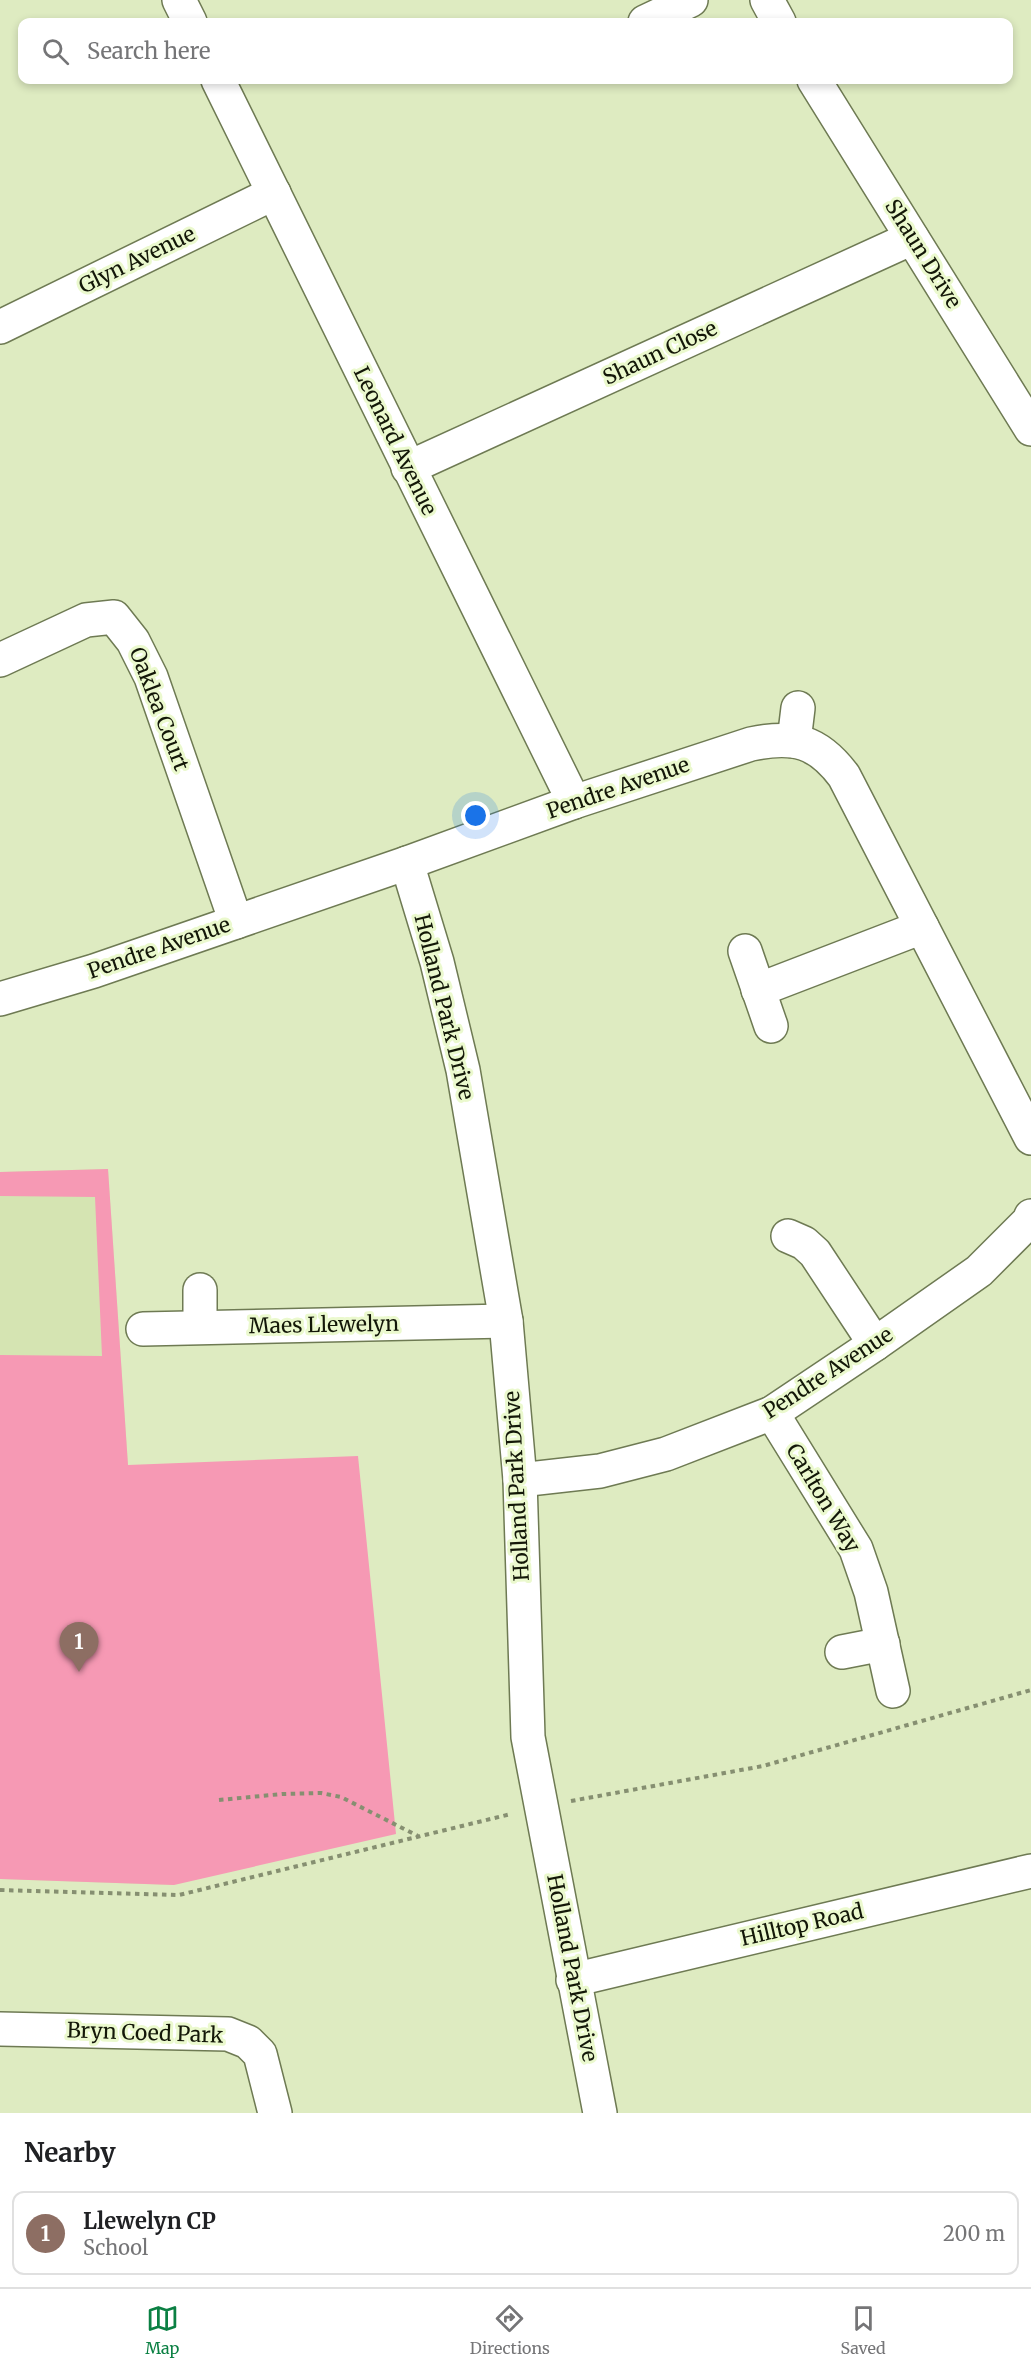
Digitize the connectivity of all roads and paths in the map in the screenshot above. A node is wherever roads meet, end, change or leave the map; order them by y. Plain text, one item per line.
1 (178, 0) edge
2 (691, 0) edge
3 (767, 0) edge
4 (188, 18) edge
5 (653, 18) edge
6 (777, 18) edge
7 (220, 84) edge
8 (816, 84) edge
9 (274, 193) junction
10 (912, 238) junction
11 (0, 327) edge
12 (1031, 429) edge
13 (408, 468) junction
14 (0, 660) edge
15 (798, 708) dead end
16 (794, 741) junction
17 (574, 802) junction
18 (408, 863) junction
19 (236, 922) junction
20 (922, 927) junction
21 (745, 951) dead end
22 (758, 990) junction
23 (0, 999) edge
24 (771, 1026) dead end
25 (1031, 1138) edge
26 (1031, 1216) edge
27 (788, 1236) dead end
28 (200, 1290) dead end
29 (506, 1321) junction
30 (200, 1328) junction
31 (143, 1329) dead end
32 (876, 1344) junction
33 (772, 1413) junction
34 (520, 1480) junction
35 (883, 1644) junction
36 (842, 1652) dead end
37 (893, 1691) dead end
38 (219, 1800) dead end
39 (418, 1837) dead end
40 (1031, 1870) edge
41 (573, 1980) junction
42 (0, 2029) edge
43 (276, 2113) edge
44 (600, 2113) edge

1 - 4 street
2 - 5 street
3 - 6 street
7 - 9 street, Leonard Avenue
8 - 10 street, Shaun Drive
9 - 11 street, Glyn Avenue
9 - 13 street, Leonard Avenue
10 - 12 street, Shaun Drive
10 - 13 street, Shaun Close
13 - 17 street, Leonard Avenue
14 - 19 street, Oaklea Court
15 - 16 street
16 - 17 street, Pendre Avenue
16 - 20 street, Pendre Avenue
17 - 18 street, Pendre Avenue
18 - 19 street, Pendre Avenue
18 - 29 street, Holland Park Drive
19 - 23 street, Pendre Avenue
20 - 22 street
20 - 25 street, Pendre Avenue
21 - 22 street
22 - 24 street
26 - 32 street, Pendre Avenue
27 - 32 street
28 - 30 street
29 - 30 street, Maes Llewelyn
29 - 34 street, Holland Park Drive
30 - 31 street, Maes Llewelyn
32 - 33 street, Pendre Avenue
33 - 34 street, Pendre Avenue
33 - 35 street, Carlton Way
34 - 41 street, Holland Park Drive
35 - 36 street
35 - 37 street, Carlton Way
38 - 39 path
40 - 41 street, Hilltop Road
41 - 44 street, Holland Park Drive
42 - 43 street, Bryn Coed Park

